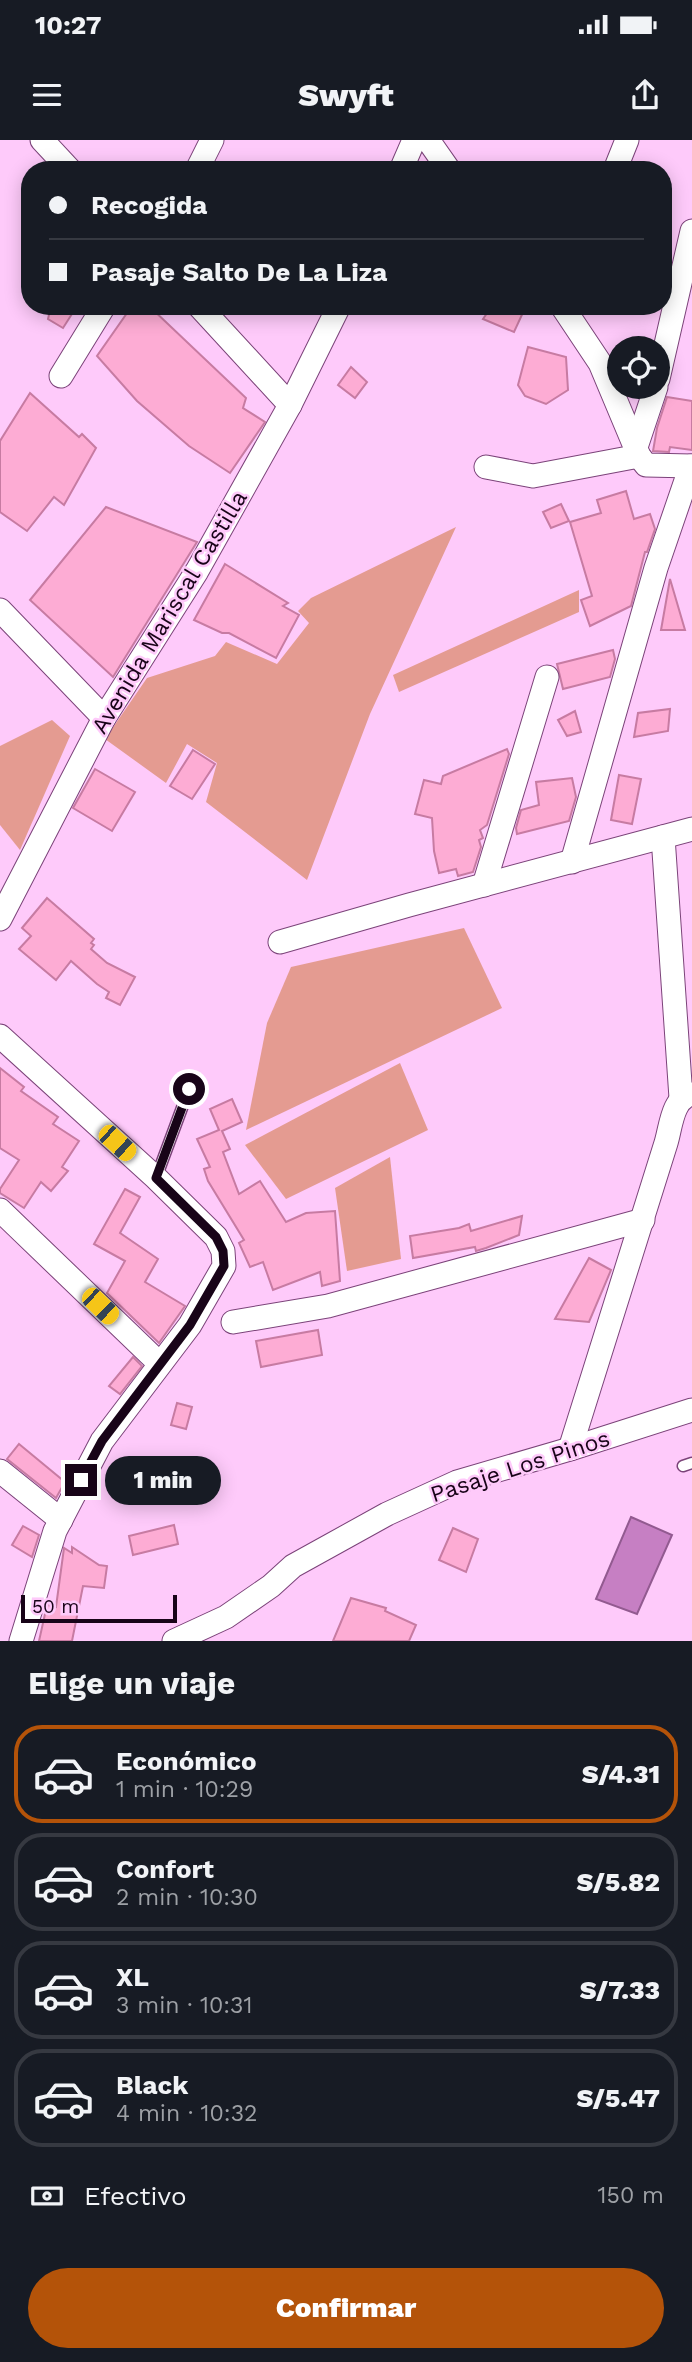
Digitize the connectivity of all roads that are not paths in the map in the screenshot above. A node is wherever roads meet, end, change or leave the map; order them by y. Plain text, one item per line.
1 (42, 140) edge
2 (212, 140) edge
3 (414, 140) edge
4 (428, 140) edge
5 (627, 140) edge
6 (62, 161) edge
7 (202, 161) edge
8 (405, 161) edge
9 (443, 161) edge
10 (619, 161) edge
11 (692, 231) edge
12 (98, 315) edge
13 (207, 315) edge
14 (335, 315) edge
15 (568, 315) edge
16 (668, 336) edge
17 (61, 376) dead end
18 (652, 399) edge
19 (290, 405) junction
20 (637, 452) junction
21 (692, 466) edge
22 (486, 467) dead end
23 (0, 610) edge
24 (547, 677) dead end
25 (104, 718) junction
26 (692, 829) edge
27 (663, 837) junction
28 (572, 862) junction
29 (484, 885) junction
30 (0, 919) edge
31 (280, 942) dead end
32 (0, 1036) edge
33 (189, 1089) dead end
34 (687, 1096) edge
35 (156, 1178) junction
36 (0, 1210) edge
37 (643, 1220) junction
38 (233, 1322) dead end
39 (159, 1363) junction
40 (692, 1410) edge
41 (570, 1449) junction
42 (0, 1471) edge
43 (61, 1520) junction
44 (21, 1641) edge
45 (174, 1641) edge

1 - 6 street
2 - 7 street
3 - 8 street
4 - 9 street
5 - 10 street
11 - 16 street
12 - 17 street
13 - 19 street
14 - 19 street, Avenida Mariscal Castilla
15 - 20 street
18 - 20 street
19 - 25 street, Avenida Mariscal Castilla
20 - 21 street
20 - 22 street
21 - 28 street
23 - 25 street
24 - 29 street
25 - 30 street, Avenida Mariscal Castilla
26 - 27 street
27 - 28 street
27 - 34 street
28 - 29 street
29 - 31 street
32 - 35 street
33 - 35 lane
34 - 37 street
35 - 39 street
36 - 39 street
37 - 38 street
37 - 41 street
39 - 43 street
40 - 41 street, Pasaje Los Pinos
41 - 45 street, Pasaje Los Pinos
42 - 43 street
43 - 44 street

